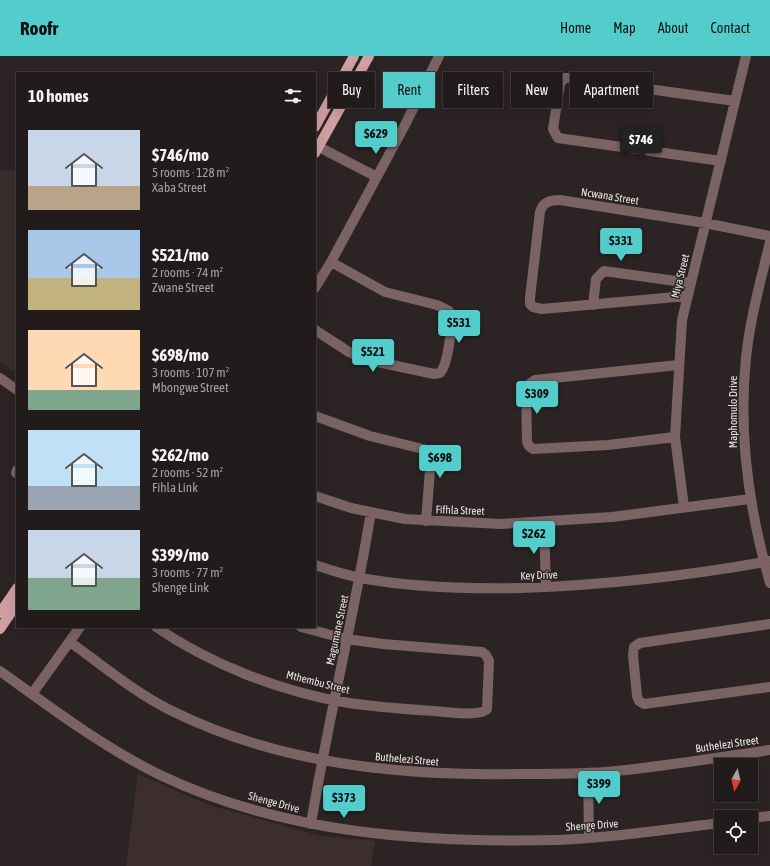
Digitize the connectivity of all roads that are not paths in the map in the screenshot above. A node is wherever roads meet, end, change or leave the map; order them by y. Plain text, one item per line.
1 (354, 56) edge
2 (368, 56) edge
3 (439, 56) edge
4 (746, 56) edge
5 (735, 101) junction
6 (316, 125) edge
7 (316, 148) edge
8 (721, 161) junction
9 (377, 177) junction
10 (705, 223) junction
11 (770, 236) edge
12 (770, 242) edge
13 (331, 262) junction
14 (690, 283) junction
15 (316, 286) edge
16 (687, 296) junction
17 (593, 305) junction
18 (316, 331) edge
19 (678, 365) junction
20 (0, 378) edge
21 (16, 389) edge
22 (316, 416) edge
23 (674, 437) junction
24 (316, 496) edge
25 (750, 499) junction
26 (684, 507) junction
27 (371, 512) junction
28 (426, 521) junction
29 (544, 522) junction
30 (767, 562) edge
31 (316, 565) edge
32 (360, 578) junction
33 (770, 583) edge
34 (546, 587) junction
35 (16, 589) edge
36 (16, 605) edge
37 (0, 613) edge
38 (770, 624) edge
39 (0, 628) edge
40 (79, 628) edge
41 (158, 628) edge
42 (306, 628) edge
43 (346, 639) junction
44 (70, 642) junction
45 (0, 671) edge
46 (770, 687) edge
47 (32, 694) junction
48 (335, 700) junction
49 (770, 750) edge
50 (321, 760) junction
51 (588, 773) junction
52 (770, 816) edge
53 (758, 817) edge
54 (311, 824) junction
55 (714, 824) edge
56 (589, 837) junction

1 - 6 main road
2 - 7 main road
3 - 9 street
4 - 5 street, Miya Street
5 - 8 street, Miya Street
5 - 8 street
7 - 9 street
8 - 10 street, Miya Street
9 - 13 street
10 - 11 street, Ncwana Street
10 - 14 street, Miya Street
10 - 17 street, Ncwana Street
12 - 25 street, Maphomulo Drive
13 - 15 street
13 - 18 street
14 - 16 street, Miya Street
14 - 17 street
16 - 17 street
16 - 19 street, Miya Street
19 - 23 street, Miya Street
19 - 23 street
20 - 21 street
22 - 28 street
23 - 26 street, Miya Street
24 - 27 street, Fifhla Street
25 - 26 street, Fifhla Street
25 - 30 street, Maphomulo Drive
26 - 29 street, Fifhla Street
27 - 28 street, Fifhla Street
27 - 32 street, Magumane Street
28 - 29 street, Fifhla Street
29 - 34 street
30 - 33 street, Maphomulo Drive
30 - 34 street, Key Drive
31 - 32 street, Key Drive
32 - 34 street, Key Drive
32 - 43 street, Magumane Street
35 - 37 main road
36 - 39 main road
38 - 46 street
40 - 44 street
41 - 48 street, Mthembu Street
42 - 43 street
43 - 48 street, Magumane Street
43 - 48 street, Mthembu Street
44 - 47 street
44 - 50 street, Buthelezi Street
45 - 47 street, Shenge Drive
47 - 54 street, Shenge Drive
48 - 50 street, Magumane Street
49 - 51 street, Buthelezi Street
50 - 51 street, Buthelezi Street
50 - 54 street, Magumane Street
51 - 56 street
52 - 53 street
54 - 56 street, Shenge Drive
55 - 56 street, Shenge Drive

